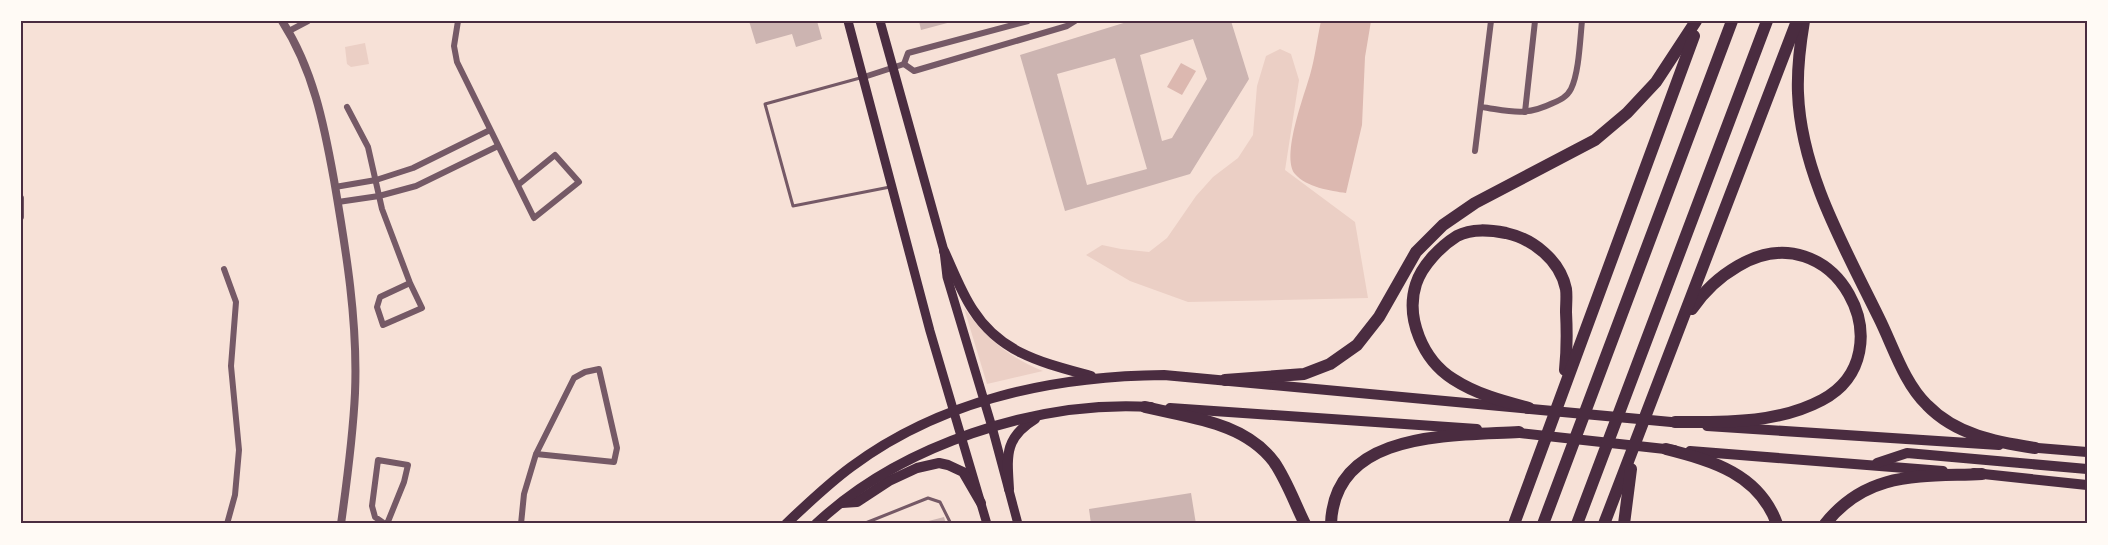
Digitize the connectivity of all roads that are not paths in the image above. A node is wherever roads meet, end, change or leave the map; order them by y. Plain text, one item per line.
1 (282, 21) edge
2 (308, 21) edge
3 (458, 21) edge
4 (848, 21) edge
5 (880, 21) edge
6 (996, 21) edge
7 (1028, 21) edge
8 (1075, 21) edge
9 (1491, 21) edge
10 (1535, 21) edge
11 (1582, 21) edge
12 (1698, 21) edge
13 (1732, 21) edge
14 (1767, 21) edge
15 (1797, 21) edge
16 (1804, 21) edge
17 (998, 29) junction
18 (289, 31) junction
19 (904, 64) junction
20 (894, 68) junction
21 (864, 77) junction
22 (347, 107) dead end
23 (1481, 107) junction
24 (1525, 112) junction
25 (490, 130) junction
26 (498, 147) junction
27 (1475, 150) dead end
28 (376, 180) junction
29 (518, 185) junction
30 (891, 186) junction
31 (335, 187) junction
32 (379, 196) junction
33 (21, 198) edge
34 (338, 202) junction
35 (21, 217) edge
36 (944, 251) junction
37 (224, 269) dead end
38 (410, 283) junction
39 (1672, 347) junction
40 (1097, 378) junction
41 (1225, 380) junction
42 (1561, 394) junction
43 (983, 401) junction
44 (1145, 407) junction
45 (1529, 408) junction
46 (953, 411) junction
47 (1042, 415) junction
48 (1675, 422) junction
49 (992, 428) junction
50 (1519, 432) junction
51 (963, 437) junction
52 (1636, 440) junction
53 (2035, 448) junction
54 (1666, 449) junction
55 (2087, 452) edge
56 (536, 454) junction
57 (1871, 465) junction
58 (2087, 469) edge
59 (1982, 474) junction
60 (2087, 484) edge
61 (1527, 487) junction
62 (1008, 489) junction
63 (842, 503) junction
64 (981, 503) junction
65 (819, 523) edge
66 (227, 524) edge
67 (341, 524) edge
68 (386, 524) edge
69 (521, 524) edge
70 (786, 524) edge
71 (863, 524) edge
72 (951, 524) edge
73 (987, 524) edge
74 (1018, 524) edge
75 (1305, 524) edge
76 (1331, 524) edge
77 (1509, 524) edge
78 (1514, 524) edge
79 (1543, 524) edge
80 (1577, 524) edge
81 (1604, 524) edge
82 (1624, 524) edge
83 (1777, 524) edge
84 (1825, 524) edge

1 - 18 street
2 - 18 street
3 - 25 street
4 - 21 main road
5 - 20 main road
6 - 17 street
7 - 17 street
8 - 19 street
9 - 23 street
10 - 24 street
11 - 24 street
12 - 41 highway
12 - 42 highway
13 - 79 highway
14 - 80 highway
15 - 39 highway
16 - 53 highway
17 - 19 street
18 - 31 street
19 - 20 street
20 - 21 street
20 - 36 main road
21 - 30 main road
21 - 30 lane
22 - 28 street
23 - 24 street
23 - 27 street
25 - 26 street
25 - 28 street
26 - 29 street
26 - 32 street
28 - 31 street
28 - 32 street
29 - 29 street
30 - 46 main road
31 - 34 street
32 - 34 street
32 - 38 street
33 - 35 street
34 - 67 street
36 - 40 main road
36 - 43 main road
37 - 66 street
38 - 38 street
39 - 48 highway
39 - 52 highway
40 - 41 main road
40 - 43 main road
41 - 45 main road
42 - 45 highway
42 - 61 highway
43 - 46 main road
43 - 49 main road
44 - 47 main road
44 - 50 main road
44 - 75 highway
45 - 48 main road
46 - 51 main road
46 - 70 main road
47 - 49 main road
47 - 62 main road
48 - 53 main road
49 - 51 main road
49 - 62 main road
50 - 54 main road
50 - 76 highway
51 - 63 main road
51 - 64 main road
52 - 81 highway
52 - 82 highway
53 - 55 main road
54 - 57 main road
54 - 83 highway
56 - 56 street
56 - 69 street
57 - 58 main road
57 - 59 main road
59 - 60 main road
59 - 84 highway
61 - 77 highway
61 - 78 highway
62 - 74 main road
63 - 64 main road
63 - 65 main road
64 - 73 main road
68 - 68 street
71 - 72 lane

